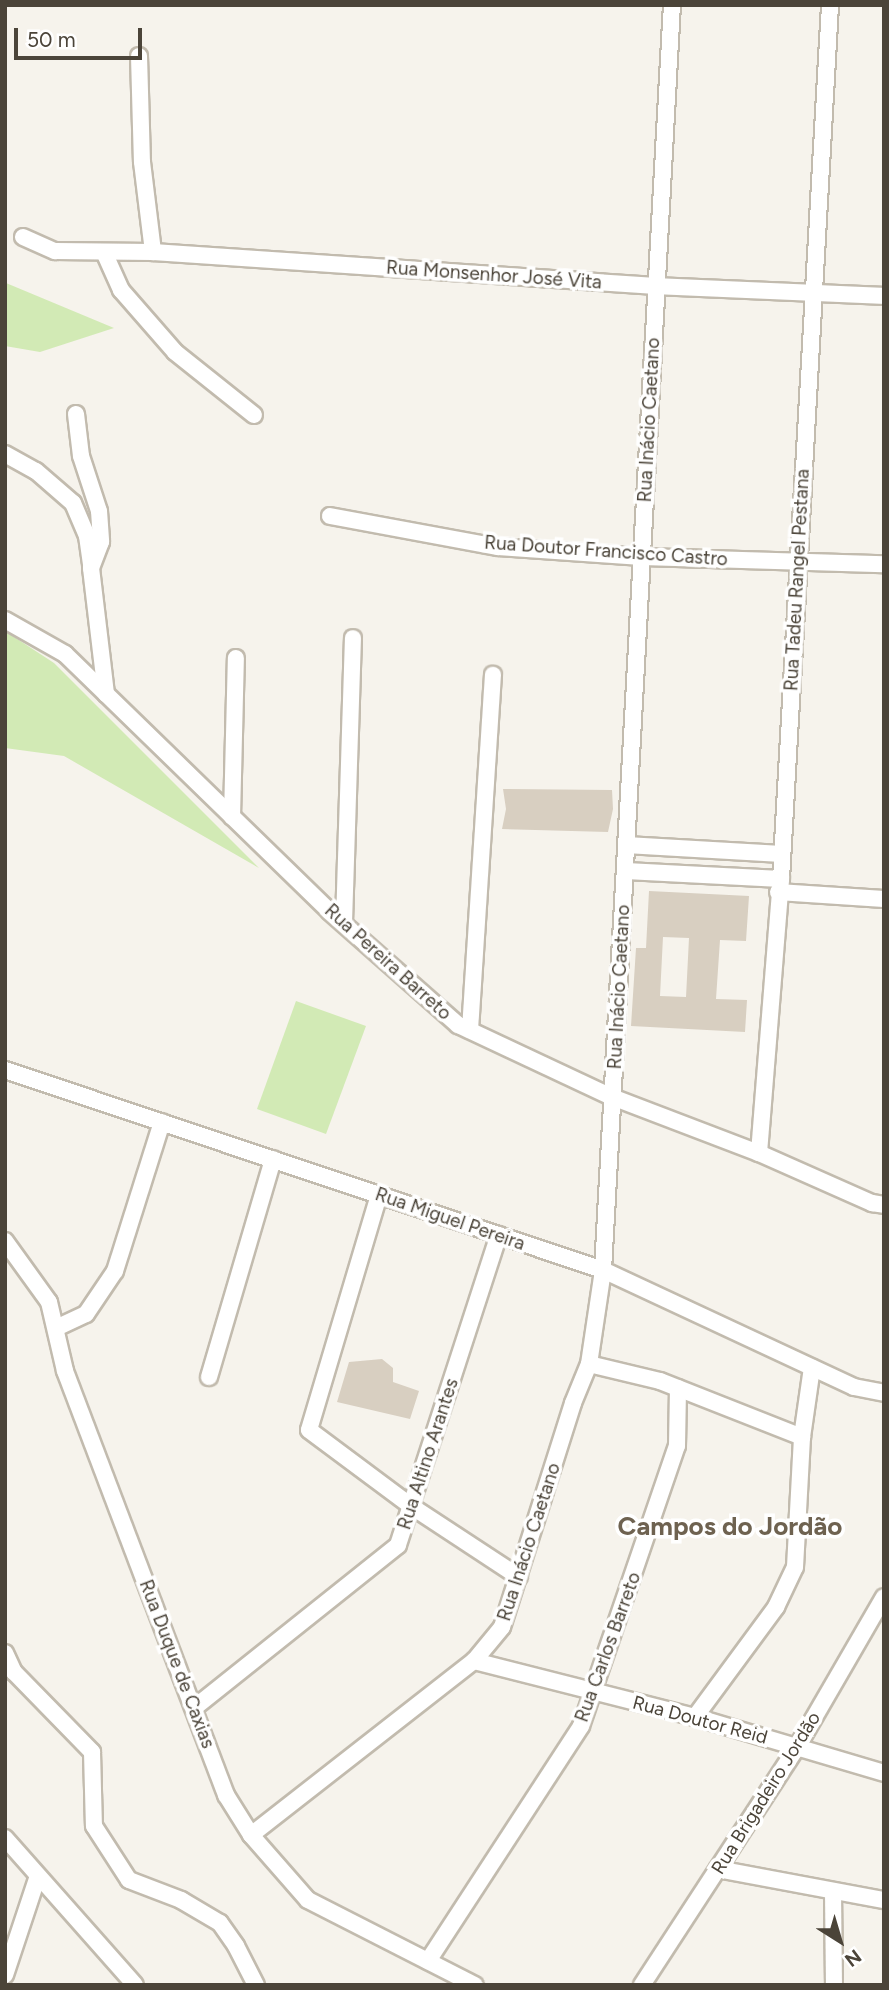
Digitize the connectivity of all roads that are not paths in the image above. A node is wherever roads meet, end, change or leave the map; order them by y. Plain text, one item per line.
1 (672, 5) edge
2 (831, 5) edge
3 (139, 56) dead end
4 (23, 237) dead end
5 (104, 252) junction
6 (153, 252) junction
7 (656, 286) junction
8 (814, 294) junction
9 (884, 296) edge
10 (76, 414) dead end
11 (254, 415) dead end
12 (5, 454) edge
13 (330, 516) dead end
14 (642, 557) junction
15 (798, 562) junction
16 (884, 564) edge
17 (91, 568) junction
18 (5, 620) edge
19 (353, 638) dead end
20 (236, 658) dead end
21 (493, 675) dead end
22 (106, 694) junction
23 (232, 817) junction
24 (626, 845) junction
25 (782, 854) junction
26 (626, 871) junction
27 (780, 886) junction
28 (884, 899) edge
29 (344, 923) junction
30 (470, 1030) junction
31 (5, 1070) edge
32 (612, 1097) junction
33 (162, 1122) junction
34 (759, 1153) junction
35 (273, 1159) junction
36 (379, 1195) junction
37 (884, 1205) edge
38 (499, 1235) junction
39 (5, 1241) edge
40 (603, 1270) junction
41 (56, 1328) junction
42 (589, 1364) junction
43 (812, 1368) junction
44 (209, 1377) dead end
45 (678, 1388) junction
46 (884, 1393) edge
47 (802, 1437) junction
48 (411, 1506) junction
49 (519, 1577) junction
50 (884, 1597) edge
51 (5, 1653) edge
52 (474, 1661) junction
53 (595, 1691) junction
54 (194, 1708) junction
55 (695, 1717) junction
56 (797, 1746) junction
57 (884, 1773) edge
58 (251, 1835) junction
59 (5, 1838) edge
60 (718, 1869) junction
61 (38, 1876) junction
62 (833, 1891) junction
63 (884, 1900) edge
64 (428, 1961) junction
65 (5, 1975) edge
66 (135, 1985) edge
67 (256, 1985) edge
68 (475, 1985) edge
69 (642, 1985) edge
70 (834, 1985) edge

1 - 7 street, Rua Inácio Caetano
2 - 8 street, Rua Tadeu Rangel Pestana
3 - 6 street
4 - 5 street, Rua Monsenhor José Vita
5 - 6 street, Rua Monsenhor José Vita
5 - 11 street
6 - 7 street, Rua Monsenhor José Vita
7 - 8 street, Rua Monsenhor José Vita
7 - 14 street, Rua Inácio Caetano
8 - 9 street, Rua Monsenhor José Vita
8 - 15 street, Rua Tadeu Rangel Pestana
10 - 17 street
12 - 17 street
13 - 14 street, Rua Doutor Francisco Castro
14 - 15 street, Rua Doutor Francisco Castro
14 - 24 street, Rua Inácio Caetano
15 - 16 street, Rua Doutor Francisco Castro
15 - 25 street, Rua Tadeu Rangel Pestana
17 - 22 street
18 - 22 street, Rua Pereira Barreto
19 - 29 street
20 - 23 street
21 - 30 street
22 - 23 street, Rua Pereira Barreto
23 - 29 street, Rua Pereira Barreto
24 - 25 street
24 - 26 street, Rua Inácio Caetano
25 - 27 street, Rua Tadeu Rangel Pestana
26 - 27 street
26 - 32 street, Rua Inácio Caetano
27 - 28 street
27 - 34 street, Rua Tadeu Rangel Pestana
29 - 30 street, Rua Pereira Barreto
30 - 32 street, Rua Pereira Barreto
31 - 33 street, Rua Miguel Pereira
32 - 34 street, Rua Pereira Barreto
32 - 40 street, Rua Inácio Caetano
33 - 35 street, Rua Miguel Pereira
33 - 41 street
34 - 37 street, Rua Pereira Barreto
35 - 36 street, Rua Miguel Pereira
35 - 44 street
36 - 38 street, Rua Miguel Pereira
36 - 48 street
38 - 40 street, Rua Miguel Pereira
38 - 48 street, Rua Altino Arantes
39 - 41 street, Rua Duque de Caxias
40 - 42 street, Rua Inácio Caetano
40 - 43 street, Rua Miguel Pereira
41 - 54 street, Rua Duque de Caxias
42 - 45 street
42 - 49 street, Rua Inácio Caetano
43 - 46 street, Rua Miguel Pereira
43 - 47 street
45 - 47 street
45 - 53 street, Rua Carlos Barreto
47 - 55 street
48 - 49 street
48 - 54 street, Rua Altino Arantes
49 - 52 street, Rua Inácio Caetano
50 - 56 street, Rua Brigadeiro Jordão
51 - 67 street
52 - 53 street, Rua Doutor Reid
52 - 58 street, Rua Inácio Caetano
53 - 55 street, Rua Doutor Reid
53 - 64 street, Rua Carlos Barreto
54 - 58 street, Rua Duque de Caxias
55 - 56 street, Rua Doutor Reid
56 - 57 street, Rua Doutor Reid
56 - 60 street, Rua Brigadeiro Jordão
58 - 64 street, Rua Duque de Caxias
59 - 61 street
60 - 62 street
60 - 69 street, Rua Brigadeiro Jordão
61 - 65 street
61 - 66 street
62 - 63 street
62 - 70 street
64 - 68 street, Rua Duque de Caxias

